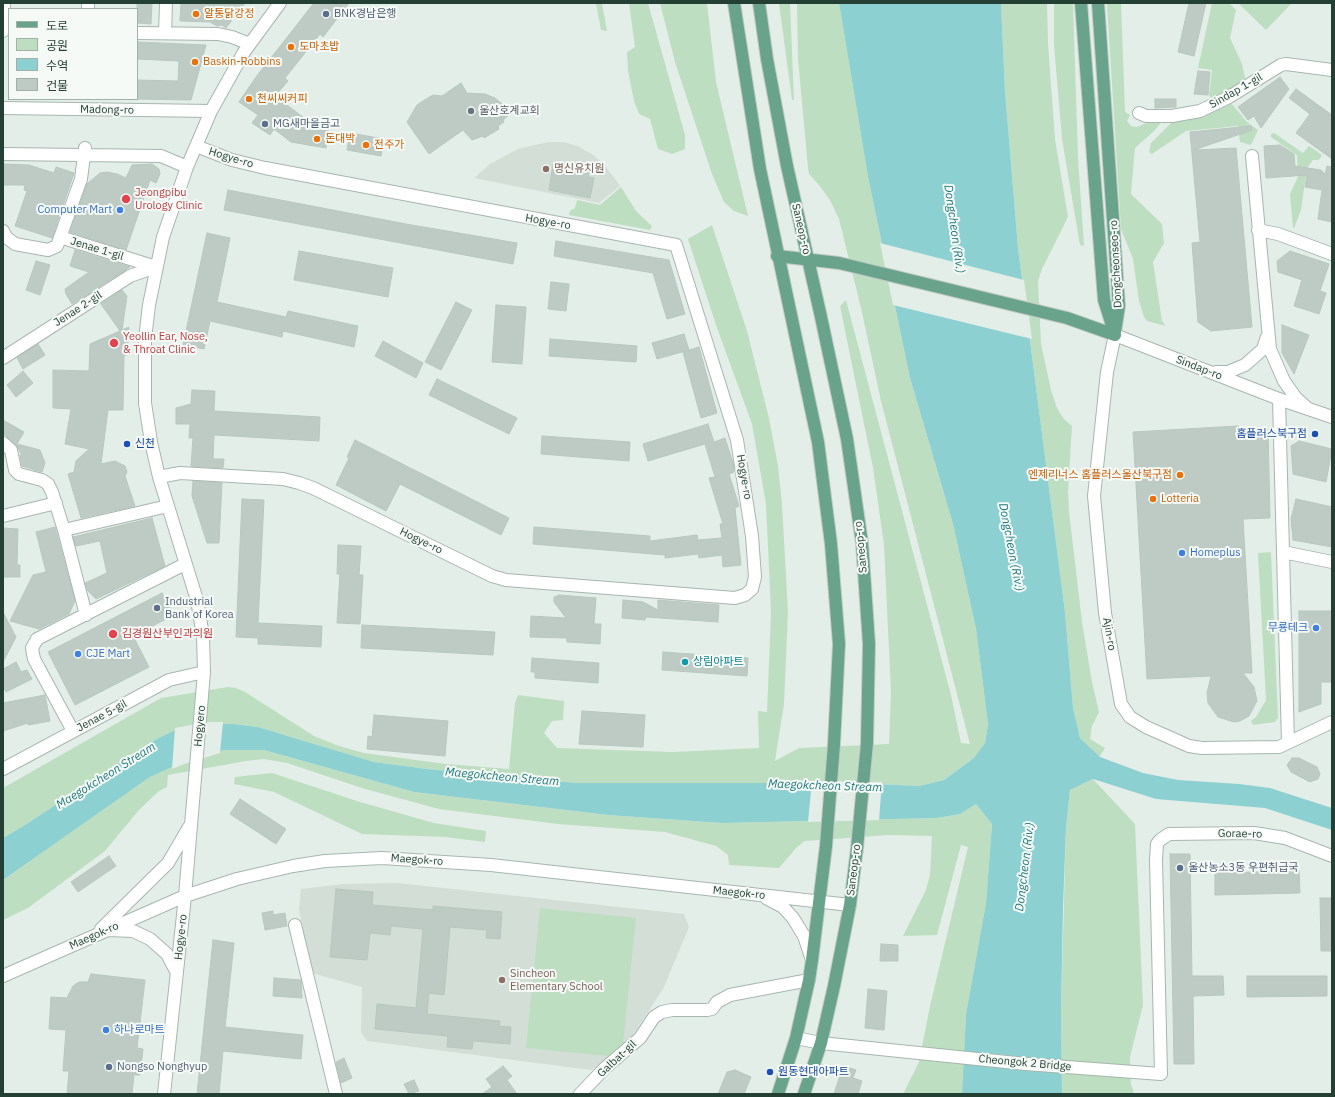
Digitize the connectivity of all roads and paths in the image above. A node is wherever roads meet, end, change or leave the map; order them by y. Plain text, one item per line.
1 (4, 3) edge
2 (166, 3) edge
3 (280, 3) edge
4 (734, 3) edge
5 (759, 3) edge
6 (1081, 3) edge
7 (1098, 3) edge
8 (3, 31) edge
9 (138, 33) edge
10 (166, 33) junction
11 (250, 44) junction
12 (1332, 70) edge
13 (87, 104) edge
14 (3, 108) edge
15 (211, 112) junction
16 (1140, 113) dead end
17 (196, 146) junction
18 (85, 152) junction
19 (3, 154) edge
20 (1252, 156) dead end
21 (187, 167) junction
22 (1258, 230) junction
23 (4, 236) edge
24 (60, 237) junction
25 (1332, 254) edge
26 (777, 256) junction
27 (808, 258) junction
28 (156, 267) junction
29 (1114, 335) junction
30 (1267, 336) junction
31 (3, 358) edge
32 (1206, 371) junction
33 (1279, 399) junction
34 (1310, 410) junction
35 (1332, 417) edge
36 (3, 443) edge
37 (159, 478) junction
38 (56, 504) junction
39 (168, 506) junction
40 (3, 516) edge
41 (64, 530) junction
42 (1283, 552) junction
43 (1332, 562) edge
44 (185, 564) junction
45 (86, 614) junction
46 (204, 672) junction
47 (1332, 722) edge
48 (73, 731) junction
49 (1288, 743) junction
50 (3, 769) edge
51 (195, 780) joint
52 (191, 824) junction
53 (1332, 856) edge
54 (760, 895) junction
55 (185, 896) junction
56 (820, 902) junction
57 (850, 905) junction
58 (295, 925) dead end
59 (108, 930) junction
60 (95, 935) junction
61 (812, 960) junction
62 (177, 973) junction
63 (3, 976) edge
64 (809, 980) junction
65 (796, 1038) junction
66 (821, 1043) junction
67 (1156, 1074) joint
68 (164, 1094) edge
69 (336, 1094) edge
70 (580, 1094) edge
71 (778, 1094) edge
72 (804, 1094) edge

1 - 8 street
2 - 10 street
3 - 11 street, Hogye-ro
4 - 26 main road
5 - 27 main road, Saneop-ro
6 - 29 main road, Dongcheonseo-ro
7 - 29 main road, Dongcheonseo-ro
9 - 10 street
10 - 11 street
11 - 15 street, Hogye-ro
12 - 16 street, Sindap 1-gil
13 - 14 street, Madong-ro
13 - 15 street, Madong-ro
15 - 17 street, Hogye-ro
17 - 21 street, Hogye-ro
17 - 37 street, Hogye-ro
18 - 19 street
18 - 21 street
18 - 24 street
20 - 22 street
21 - 28 street, Hogye-ro
22 - 25 street
22 - 30 street
23 - 24 street, Jenae 1-gil
24 - 28 street, Jenae 1-gil
26 - 27 main road, Sindap-ro
26 - 56 main road
27 - 29 main road, Sindap-ro
27 - 57 main road, Saneop-ro
28 - 31 street, Jenae 2-gil
28 - 37 street, Hogye-ro
29 - 32 street, Sindap-ro
29 - 49 street, Ajin-ro
30 - 32 street
30 - 34 street
32 - 33 street, Sindap-ro
33 - 34 street, Sindap-ro
33 - 42 street
34 - 35 street, Sindap-ro
36 - 38 street
37 - 39 street, Hogye-ro
38 - 40 street
38 - 41 street
39 - 41 street
39 - 44 street, Hogye-ro
41 - 45 street
42 - 43 street
42 - 49 street
44 - 45 street
44 - 46 street, Hogye-ro
45 - 48 street
46 - 48 street, Jenae 5-gil
46 - 51 street, Hogyero
47 - 49 street, Ajin-ro
48 - 50 street, Jenae 5-gil
51 - 52 street, Hogye-ro
52 - 55 street, Hogye-ro
52 - 60 street
53 - 67 street, Gorae-ro
54 - 55 street, Maegok-ro
54 - 56 street, Maegok-ro
54 - 61 street
55 - 59 street, Maegok-ro
55 - 62 street, Hogye-ro
56 - 57 street, Maegok-ro
56 - 61 main road
57 - 66 main road, Saneop-ro
58 - 69 street
59 - 60 street, Maegok-ro
59 - 62 street
60 - 63 street, Maegok-ro
61 - 64 main road
62 - 68 street, Hogye-ro
64 - 65 main road
64 - 70 street, Galbat-gil
65 - 66 street, Cheongok 2 Bridge
65 - 71 main road
66 - 67 street, Cheongok 2 Bridge
66 - 72 main road, Saneop-ro

